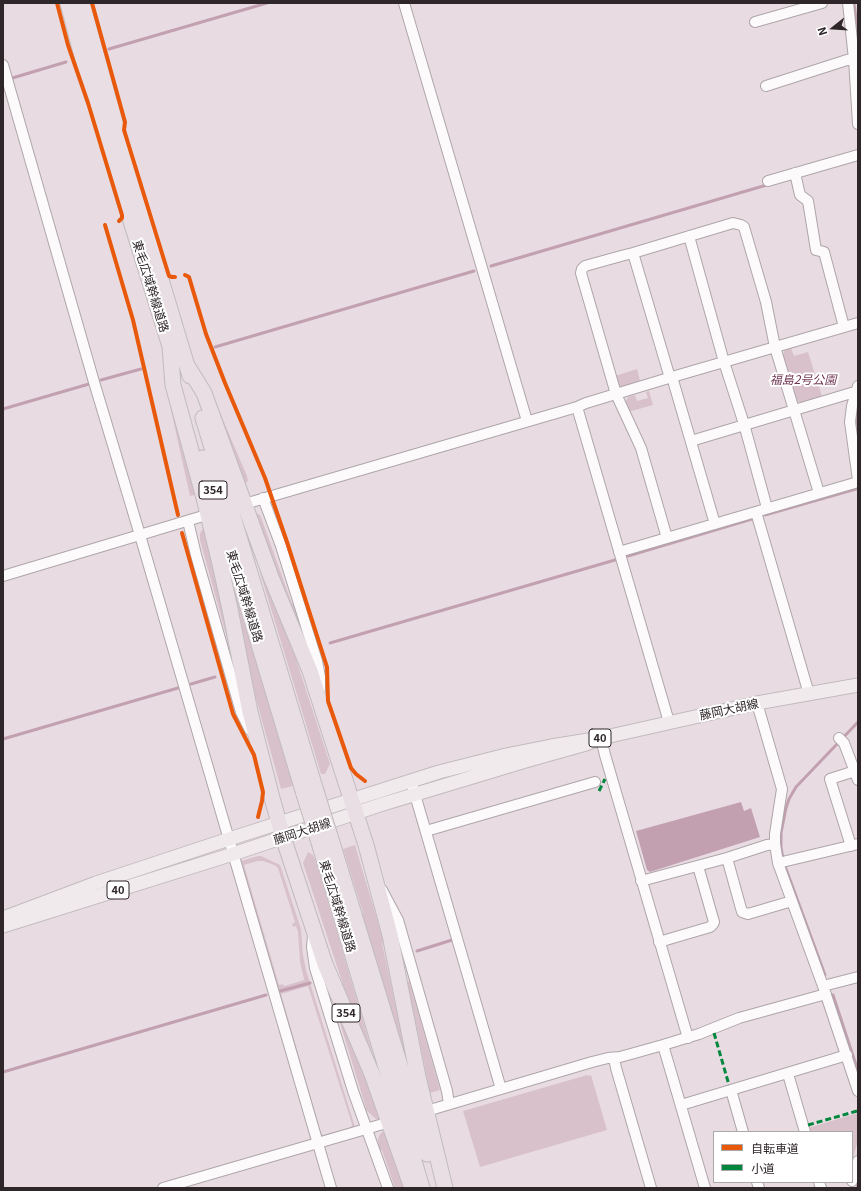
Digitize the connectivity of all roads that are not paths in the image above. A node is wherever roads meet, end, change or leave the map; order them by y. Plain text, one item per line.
1 (68, 3) edge
2 (82, 3) edge
3 (404, 3) edge
4 (822, 3) edge
5 (848, 3) edge
6 (788, 8) edge
7 (755, 22) dead end
8 (854, 59) junction
9 (3, 65) edge
10 (766, 86) dead end
11 (858, 124) edge
12 (858, 155) edge
13 (795, 173) junction
14 (768, 181) dead end
15 (689, 236) junction
16 (633, 254) junction
17 (858, 323) edge
18 (844, 327) junction
19 (170, 347) junction
20 (775, 347) junction
21 (724, 362) junction
22 (188, 367) junction
23 (671, 378) junction
24 (857, 389) edge
25 (616, 394) junction
26 (577, 407) junction
27 (794, 409) junction
28 (527, 421) junction
29 (744, 424) junction
30 (690, 440) junction
31 (858, 481) edge
32 (819, 493) junction
33 (263, 498) junction
34 (248, 503) dead end
35 (767, 508) junction
36 (756, 512) junction
37 (204, 516) dead end
38 (188, 521) junction
39 (715, 524) junction
40 (140, 535) junction
41 (667, 538) junction
42 (619, 552) junction
43 (3, 576) edge
44 (858, 685) edge
45 (809, 694) junction
46 (320, 702) junction
47 (757, 704) junction
48 (669, 722) junction
49 (601, 738) junction
50 (842, 740) dead end
51 (257, 741) junction
52 (856, 775) edge
53 (595, 782) dead end
54 (413, 787) junction
55 (310, 792) junction
56 (353, 812) junction
57 (282, 825) junction
58 (426, 832) junction
59 (324, 838) junction
60 (775, 844) junction
61 (854, 845) edge
62 (232, 847) junction
63 (726, 858) junction
64 (778, 863) junction
65 (698, 866) junction
66 (641, 881) junction
67 (377, 884) junction
68 (792, 901) junction
69 (3, 918) edge
70 (3, 926) edge
71 (314, 929) junction
72 (659, 942) junction
73 (858, 977) edge
74 (824, 990) junction
75 (688, 1038) junction
76 (664, 1045) junction
77 (847, 1055) junction
78 (614, 1058) junction
79 (788, 1074) junction
80 (501, 1089) junction
81 (731, 1090) junction
82 (858, 1091) edge
83 (450, 1104) junction
84 (681, 1105) junction
85 (430, 1110) dead end
86 (383, 1124) dead end
87 (366, 1129) junction
88 (743, 1131) edge
89 (805, 1131) edge
90 (318, 1143) junction
91 (858, 1161) edge
92 (853, 1178) edge
93 (163, 1188) edge
94 (331, 1188) edge
95 (388, 1188) edge
96 (412, 1188) edge
97 (422, 1188) edge
98 (437, 1188) edge
99 (445, 1188) edge
100 (651, 1188) edge
101 (705, 1188) edge

1 - 19 highway, 東毛広域幹線道路 / 354
2 - 22 highway, 東毛広域幹線道路 / 354
3 - 28 street
4 - 6 street
5 - 8 street
6 - 7 street
8 - 10 street
8 - 11 street
9 - 40 street
12 - 13 street
13 - 14 street
13 - 18 street
15 - 16 street
15 - 20 street
15 - 21 street
16 - 23 street
16 - 25 street
17 - 18 street
18 - 20 street
19 - 51 highway, 354
19 - 55 highway, 東毛広域幹線道路 / 354
20 - 21 street
20 - 27 street
21 - 23 street
21 - 29 street
22 - 46 highway, 354
22 - 55 highway, 東毛広域幹線道路 / 354
23 - 25 street
23 - 30 street
24 - 27 street
24 - 31 street
25 - 26 street
25 - 41 street
26 - 28 street
26 - 42 street
27 - 29 street
27 - 32 street
28 - 33 street
29 - 30 street
29 - 35 street
30 - 39 street
31 - 32 street
32 - 35 street
33 - 34 street
33 - 46 street
35 - 36 street
36 - 39 street
36 - 45 street
37 - 38 street
38 - 40 street
38 - 51 street
39 - 41 street
40 - 43 street
40 - 62 street
41 - 42 street
42 - 48 street
44 - 45 main road, 藤岡大胡線 / 40
45 - 47 main road, 藤岡大胡線 / 40
46 - 56 highway, 354
47 - 48 main road, 藤岡大胡線 / 40
47 - 60 street
48 - 49 main road, 藤岡大胡線 / 40
49 - 54 main road, 藤岡大胡線 / 40
49 - 54 main road, 藤岡大胡線 / 40
49 - 66 street
50 - 52 street
51 - 57 highway, 354
52 - 61 street
53 - 58 street
54 - 56 main road, 藤岡大胡線 / 40
54 - 58 street
55 - 59 highway, 東毛広域幹線道路 / 354, bridge
56 - 57 main road, 藤岡大胡線 / 40
56 - 57 main road, 藤岡大胡線 / 40
56 - 67 highway, 354
57 - 62 main road, 藤岡大胡線 / 40
57 - 71 highway, 354
58 - 80 street
59 - 97 highway, 東毛広域幹線道路 / 354
59 - 98 highway, 東毛広域幹線道路 / 354
60 - 63 street
60 - 64 street
61 - 64 street
62 - 69 main road, 40
62 - 70 main road, 藤岡大胡線 / 40
62 - 90 street
63 - 65 street
63 - 68 street
64 - 68 street
65 - 66 street
65 - 72 street
66 - 72 street
67 - 83 street
67 - 99 highway, 354
68 - 74 street
71 - 87 street
71 - 96 highway, 354
72 - 75 street
73 - 74 street
74 - 75 street
74 - 77 street
75 - 76 street
76 - 78 street
76 - 84 street
77 - 79 street
77 - 82 street
78 - 80 street
78 - 100 street
79 - 81 street
79 - 89 street
80 - 83 street
81 - 84 street
81 - 88 street
83 - 85 street
84 - 101 street
86 - 87 street
87 - 90 street
87 - 95 street
90 - 93 street
90 - 94 street
91 - 92 street

